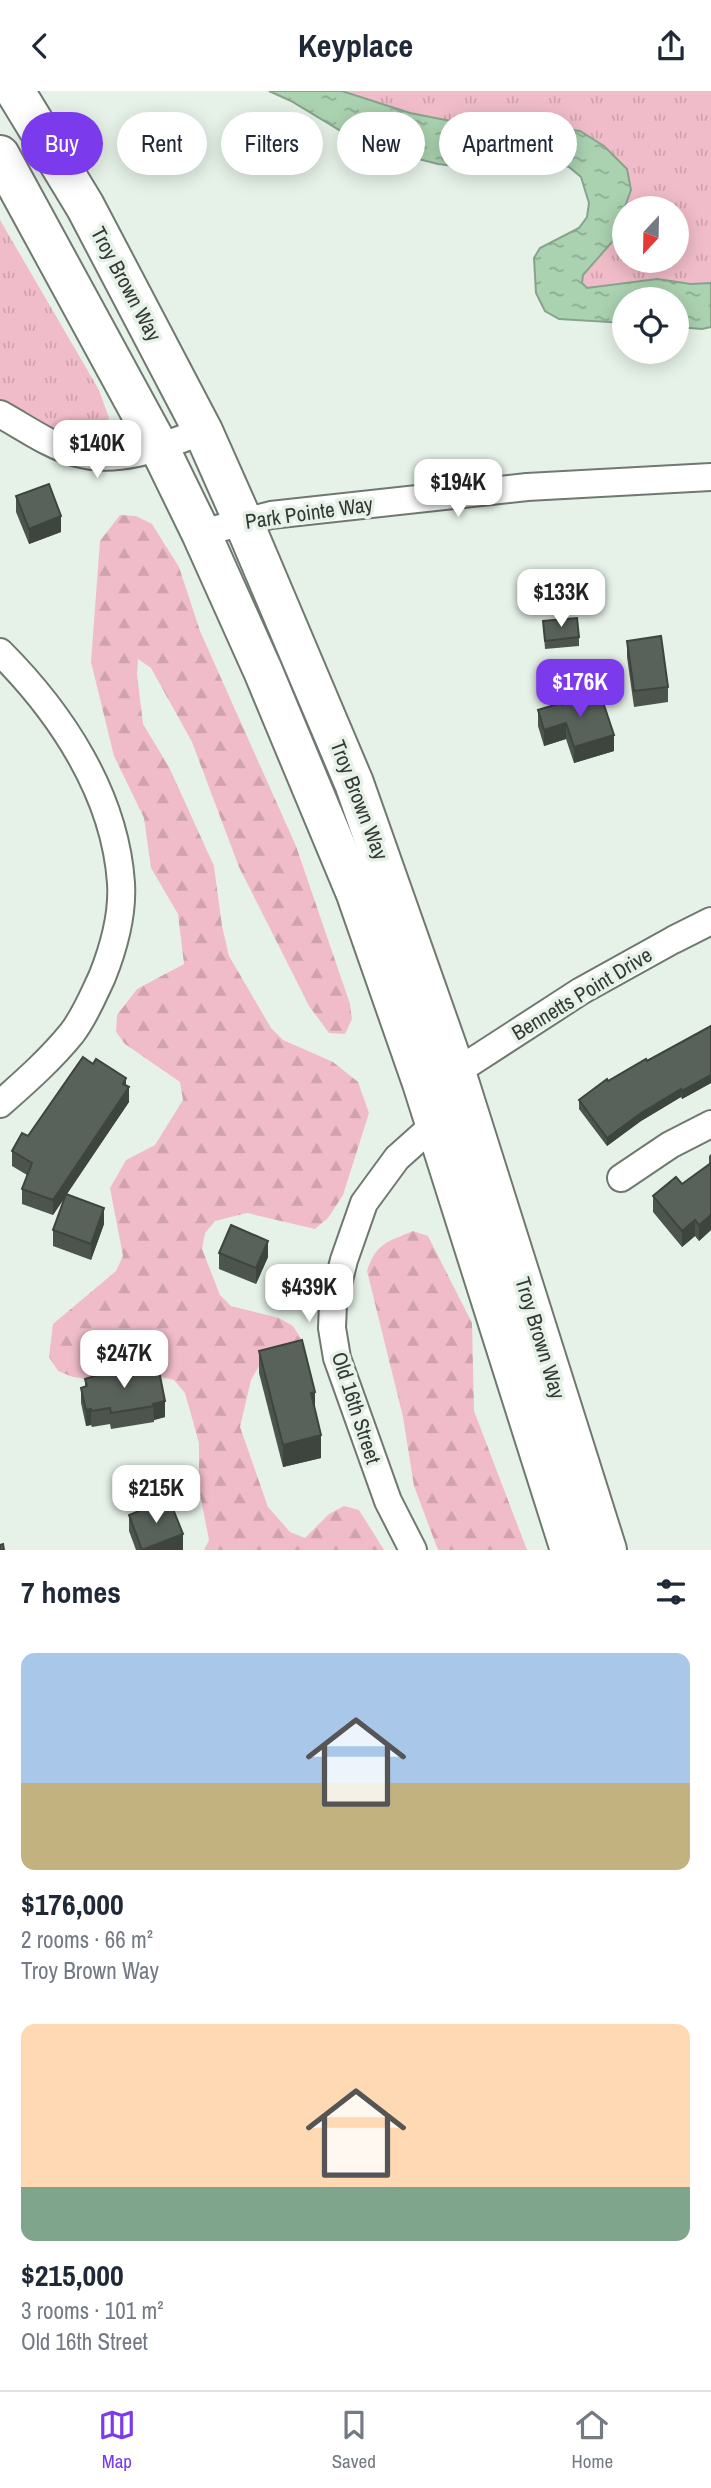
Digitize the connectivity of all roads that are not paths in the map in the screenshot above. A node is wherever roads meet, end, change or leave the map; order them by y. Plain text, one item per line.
1 (15, 91) edge
2 (0, 155) edge
3 (0, 414) edge
4 (203, 431) junction
5 (159, 447) junction
6 (711, 477) edge
7 (243, 521) junction
8 (201, 533) junction
9 (0, 652) edge
10 (711, 921) edge
11 (456, 1072) junction
12 (0, 1104) edge
13 (435, 1124) junction
14 (711, 1124) edge
15 (621, 1178) dead end
16 (413, 1550) edge
17 (569, 1550) edge
18 (607, 1550) edge

1 - 4 main road, Troy Brown Way
2 - 5 main road, Troy Brown Way
3 - 5 street
4 - 5 street
4 - 7 main road, Troy Brown Way
5 - 8 main road, Troy Brown Way
6 - 7 street, Park Pointe Way
7 - 8 street, Park Pointe Way
7 - 11 main road, Troy Brown Way
8 - 13 main road, Troy Brown Way
9 - 12 street
10 - 11 street, Bennetts Point Drive
11 - 18 main road, Troy Brown Way
13 - 16 street, Old 16th Street
13 - 17 main road, Troy Brown Way
14 - 15 street

